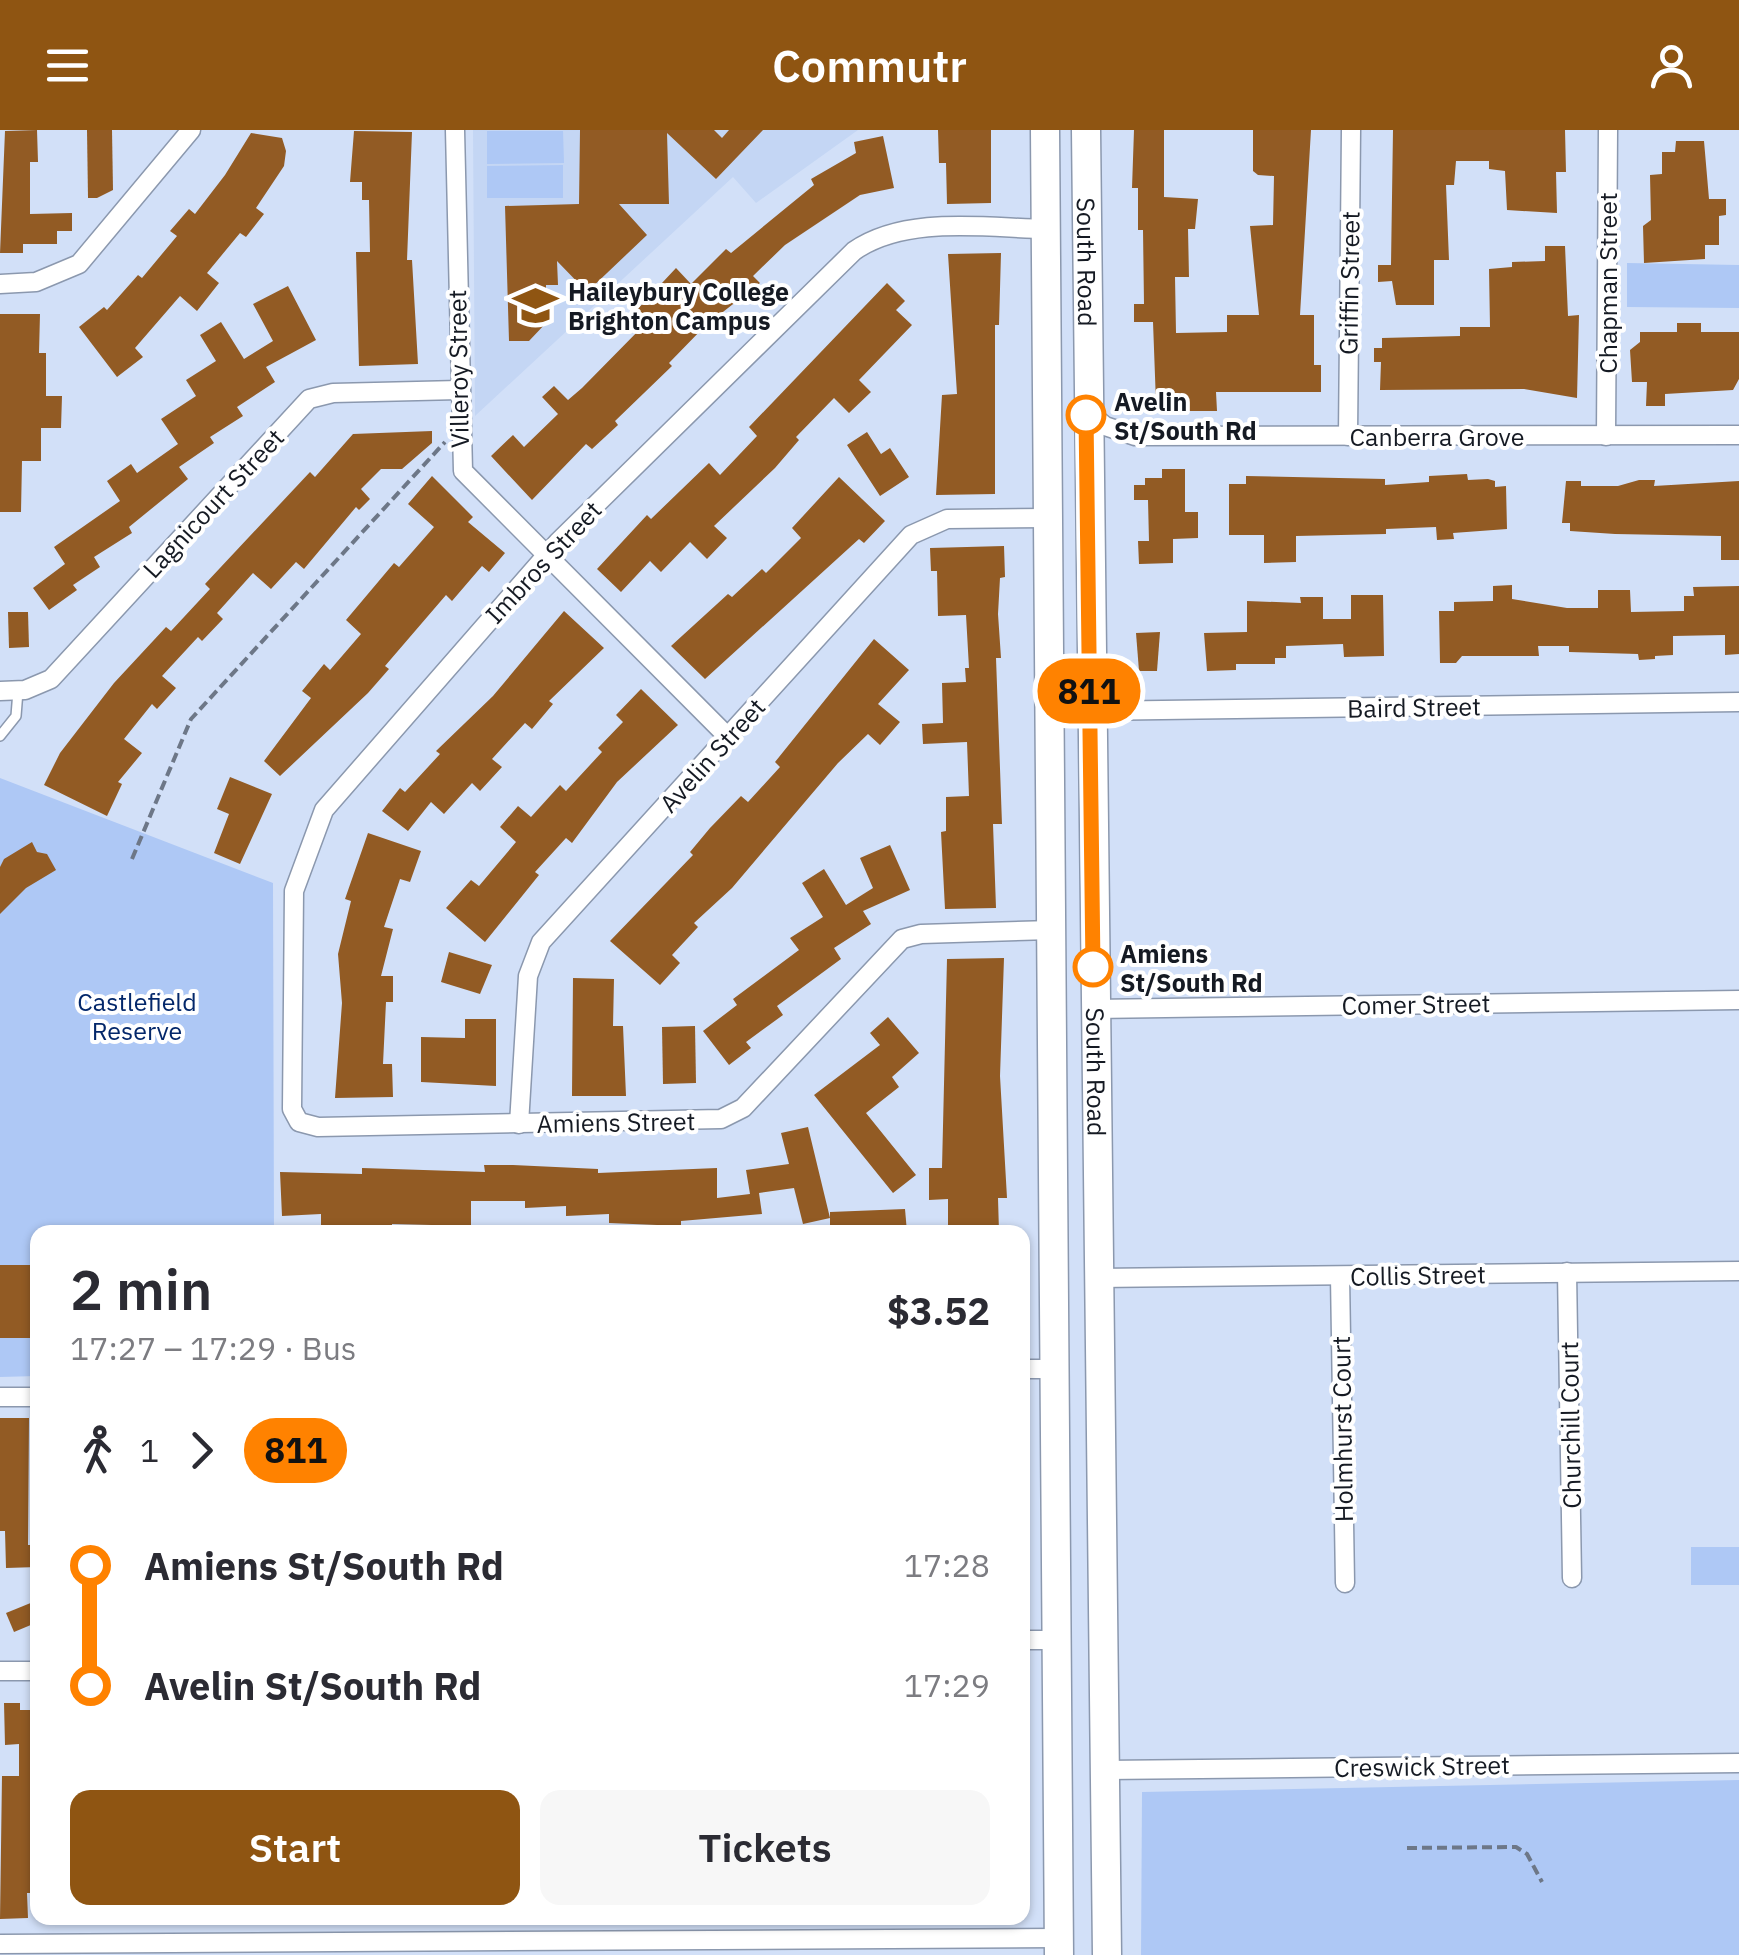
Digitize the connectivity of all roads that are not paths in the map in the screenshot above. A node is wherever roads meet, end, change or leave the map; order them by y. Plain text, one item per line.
1 (190, 130) edge
2 (455, 130) edge
3 (1045, 130) edge
4 (1086, 130) edge
5 (1351, 130) edge
6 (1608, 130) edge
7 (1046, 229) junction
8 (0, 284) edge
9 (1046, 296) junction
10 (1086, 297) junction
11 (459, 390) junction
12 (1086, 410) junction
13 (1135, 436) junction
14 (1348, 436) junction
15 (1606, 436) junction
16 (1739, 436) edge
17 (1086, 464) junction
18 (1048, 518) junction
19 (546, 555) junction
20 (9, 691) edge
21 (1739, 702) edge
22 (1089, 711) junction
23 (0, 736) edge
24 (728, 738) junction
25 (1052, 930) junction
26 (1739, 1000) edge
27 (1094, 1009) junction
28 (292, 1110) joint
29 (519, 1124) junction
30 (1739, 1270) edge
31 (1567, 1272) junction
32 (1340, 1276) junction
33 (1098, 1278) junction
34 (1030, 1369) edge
35 (1055, 1369) junction
36 (1099, 1369) junction
37 (30, 1397) edge
38 (0, 1398) edge
39 (1572, 1578) dead end
40 (1345, 1583) dead end
41 (1030, 1640) edge
42 (1058, 1640) junction
43 (30, 1670) edge
44 (0, 1671) edge
45 (1739, 1763) edge
46 (1105, 1770) junction
47 (0, 1944) edge
48 (1059, 1946) edge
49 (1107, 1955) edge

1 - 8 street
2 - 11 street, Villeroy Street
3 - 7 main road, South Road
4 - 10 main road, South Road
5 - 14 street, Griffin Street
6 - 15 street, Chapman Street
7 - 9 main road, South Road
7 - 19 street, Imbros Street
9 - 10 main road
9 - 18 main road, South Road
10 - 12 main road, South Road
11 - 19 street, Villeroy Street
11 - 20 street, Lagnicourt Street
12 - 13 street, Canberra Grove
12 - 17 main road, South Road
13 - 14 street, Canberra Grove
13 - 17 street, Canberra Grove
14 - 15 street, Canberra Grove
15 - 16 street, Canberra Grove
17 - 22 main road, South Road
18 - 24 street, Avelin Street
18 - 25 main road, South Road
19 - 24 street, Villeroy Street
19 - 28 street, Imbros Street
20 - 23 lane
21 - 22 street, Baird Street
22 - 27 main road, South Road
24 - 29 street, Avelin Street
25 - 29 street, Amiens Street
25 - 35 main road, South Road
26 - 27 street, Comer Street
27 - 33 main road, South Road
28 - 29 street, Amiens Street
30 - 31 street, Collis Street
31 - 32 street, Collis Street
31 - 39 street, Churchill Court
32 - 33 street, Collis Street
32 - 40 street, Holmhurst Court
33 - 36 main road, South Road
34 - 35 street
35 - 36 main road
35 - 42 main road, South Road
36 - 46 main road, South Road
37 - 38 street
41 - 42 street
42 - 48 main road, South Road
43 - 44 street
45 - 46 street, Creswick Street
46 - 49 main road, South Road
47 - 48 street

